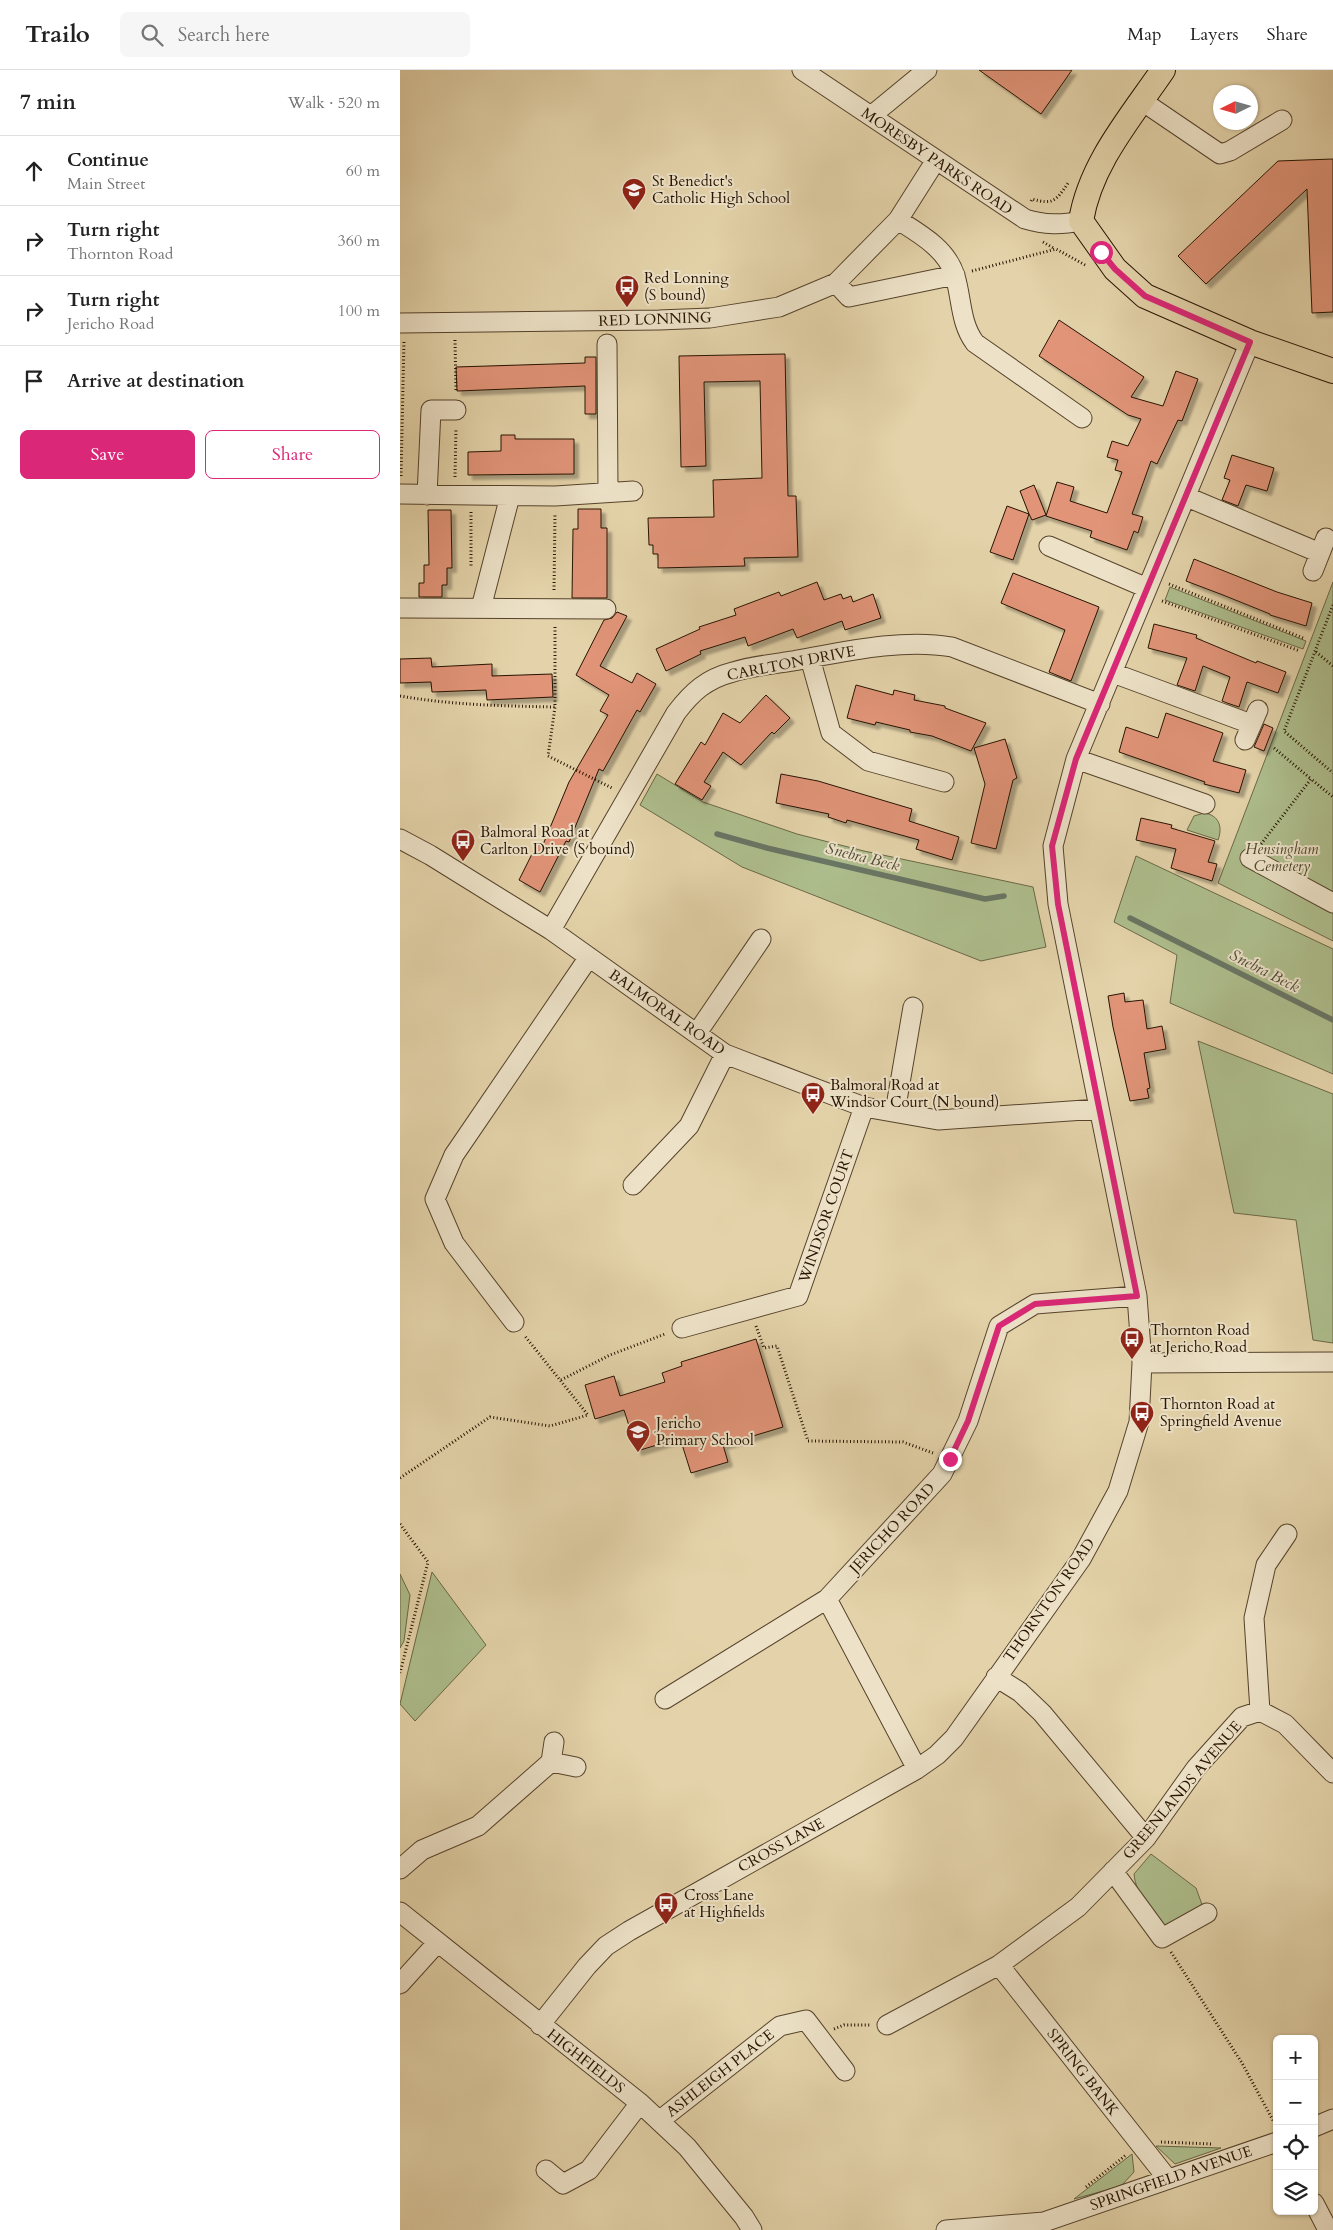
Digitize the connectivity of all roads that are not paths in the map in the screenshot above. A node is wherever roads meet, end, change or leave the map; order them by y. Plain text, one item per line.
1 (802, 70) edge
2 (927, 70) edge
3 (1163, 70) edge
4 (1142, 101) junction
5 (870, 116) junction
6 (1282, 120) dead end
7 (936, 160) junction
8 (898, 220) junction
9 (1081, 221) junction
10 (955, 275) junction
11 (836, 283) junction
12 (402, 323) edge
13 (1250, 342) junction
14 (607, 344) dead end
15 (1333, 371) edge
16 (456, 410) dead end
17 (1082, 418) dead end
18 (608, 491) junction
19 (633, 491) dead end
20 (400, 494) edge
21 (427, 495) junction
22 (510, 496) junction
23 (1187, 497) junction
24 (1049, 546) dead end
25 (1313, 571) dead end
26 (1148, 587) junction
27 (400, 608) edge
28 (481, 608) junction
29 (606, 609) dead end
30 (810, 658) junction
31 (1113, 672) junction
32 (1100, 704) junction
33 (1251, 724) dead end
34 (1076, 759) junction
35 (944, 782) dead end
36 (1193, 806) dead end
37 (400, 839) edge
38 (1250, 858) road end
39 (1333, 902) edge
40 (551, 930) junction
41 (761, 939) dead end
42 (588, 957) junction
43 (913, 1007) dead end
44 (697, 1034) junction
45 (725, 1054) junction
46 (864, 1107) junction
47 (1099, 1109) junction
48 (895, 1112) junction
49 (633, 1185) dead end
50 (1137, 1296) junction
51 (514, 1322) road end
52 (682, 1328) road end
53 (1333, 1362) edge
54 (1142, 1363) junction
55 (1287, 1534) dead end
56 (827, 1599) junction
57 (996, 1677) junction
58 (665, 1699) dead end
59 (1260, 1711) junction
60 (554, 1742) dead end
61 (551, 1762) junction
62 (576, 1767) dead end
63 (917, 1769) junction
64 (1333, 1773) edge
65 (1146, 1838) junction
66 (400, 1869) edge
67 (1113, 1871) junction
68 (400, 1912) edge
69 (1207, 1913) dead end
70 (437, 1943) junction
71 (999, 1966) junction
72 (400, 1984) edge
73 (540, 2025) junction
74 (887, 2025) road end
75 (845, 2071) dead end
76 (640, 2103) junction
77 (1333, 2119) edge
78 (659, 2121) junction
79 (1318, 2125) edge
80 (1273, 2143) edge
81 (546, 2170) dead end
82 (1168, 2178) junction
83 (1318, 2211) edge
84 (752, 2230) edge
85 (946, 2230) edge
86 (1328, 2230) edge

1 - 5 street, MORESBY PARKS ROAD
2 - 5 street
3 - 4 main road
4 - 6 street
4 - 9 main road
5 - 7 street, MORESBY PARKS ROAD
7 - 8 street, RED LONNING
7 - 9 street, MORESBY PARKS ROAD
8 - 10 street
8 - 11 street, RED LONNING
9 - 13 main road
10 - 11 street
10 - 17 street
11 - 12 street, RED LONNING
13 - 15 main road
13 - 23 street, THORNTON ROAD
14 - 18 street
16 - 21 street
18 - 19 street
18 - 22 street
20 - 21 street
21 - 22 street
22 - 28 street
23 - 25 street
23 - 26 street, THORNTON ROAD
24 - 26 street
26 - 31 street, THORNTON ROAD
27 - 28 street
28 - 29 street
30 - 32 street, CARLTON DRIVE
30 - 35 street
30 - 40 street, CARLTON DRIVE
31 - 32 street, THORNTON ROAD
31 - 33 street
32 - 34 street, THORNTON ROAD
34 - 36 street
34 - 47 street, THORNTON ROAD
37 - 40 street, BALMORAL ROAD
38 - 39 street
40 - 42 street, BALMORAL ROAD
41 - 44 street
42 - 44 street, BALMORAL ROAD
42 - 51 street
43 - 48 street
44 - 45 street, BALMORAL ROAD
45 - 46 street, BALMORAL ROAD
45 - 49 street
46 - 48 street, BALMORAL ROAD
46 - 52 street, WINDSOR COURT
47 - 48 street, BALMORAL ROAD
47 - 50 street, THORNTON ROAD
50 - 54 street, THORNTON ROAD
50 - 56 street, JERICHO ROAD
53 - 54 street
54 - 57 street, THORNTON ROAD
55 - 59 street
56 - 58 street, JERICHO ROAD
56 - 63 street
57 - 63 street, THORNTON ROAD
57 - 65 street
59 - 64 street
59 - 65 street, GREENLANDS AVENUE
60 - 61 street
61 - 62 street
61 - 66 street
63 - 73 street, CROSS LANE
65 - 67 street, GREENLANDS AVENUE
67 - 69 street
67 - 71 street, GREENLANDS AVENUE
68 - 70 street, HIGHFIELDS
70 - 72 street
70 - 73 street, HIGHFIELDS
71 - 74 street, GREENLANDS AVENUE
71 - 82 street, SPRING BANK
73 - 76 street, HIGHFIELDS
75 - 78 street, ASHLEIGH PLACE
76 - 78 street, HIGHFIELDS
76 - 81 street
77 - 79 street
78 - 84 street, HIGHFIELDS
80 - 82 street, SPRINGFIELD AVENUE
82 - 85 street, SPRINGFIELD AVENUE
83 - 86 street

